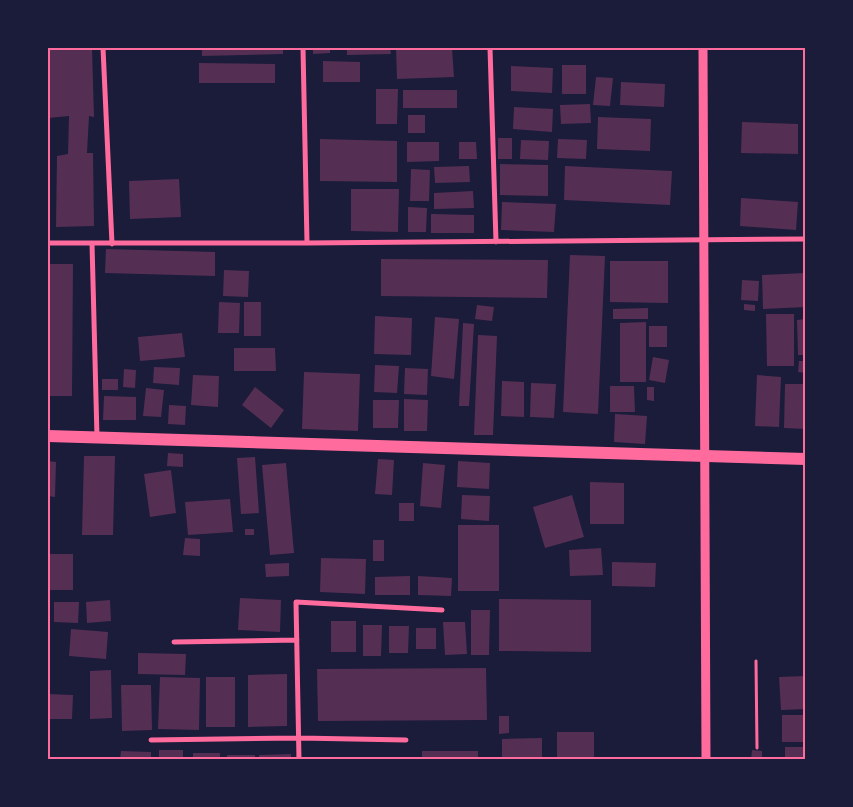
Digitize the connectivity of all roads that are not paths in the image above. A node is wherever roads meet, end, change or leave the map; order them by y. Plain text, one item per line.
1 (104, 48) edge
2 (303, 48) edge
3 (490, 48) edge
4 (703, 48) edge
5 (806, 239) edge
6 (703, 240) junction
7 (496, 242) junction
8 (48, 243) edge
9 (92, 243) junction
10 (112, 244) junction
11 (307, 244) junction
12 (48, 436) edge
13 (97, 437) junction
14 (704, 456) junction
15 (806, 459) edge
16 (442, 610) dead end
17 (297, 640) junction
18 (174, 642) dead end
19 (299, 738) junction
20 (151, 740) dead end
21 (406, 740) dead end
22 (299, 760) edge
23 (706, 760) edge

1 - 10 street
2 - 11 street
3 - 7 street
4 - 6 street
5 - 6 street
6 - 7 street
6 - 14 street
7 - 11 street
8 - 9 street
9 - 10 street
9 - 13 street
10 - 11 street
12 - 13 main road
13 - 14 main road
14 - 15 main road
14 - 23 street
16 - 17 street
17 - 18 street
17 - 19 street
19 - 20 street
19 - 21 street
19 - 22 street

